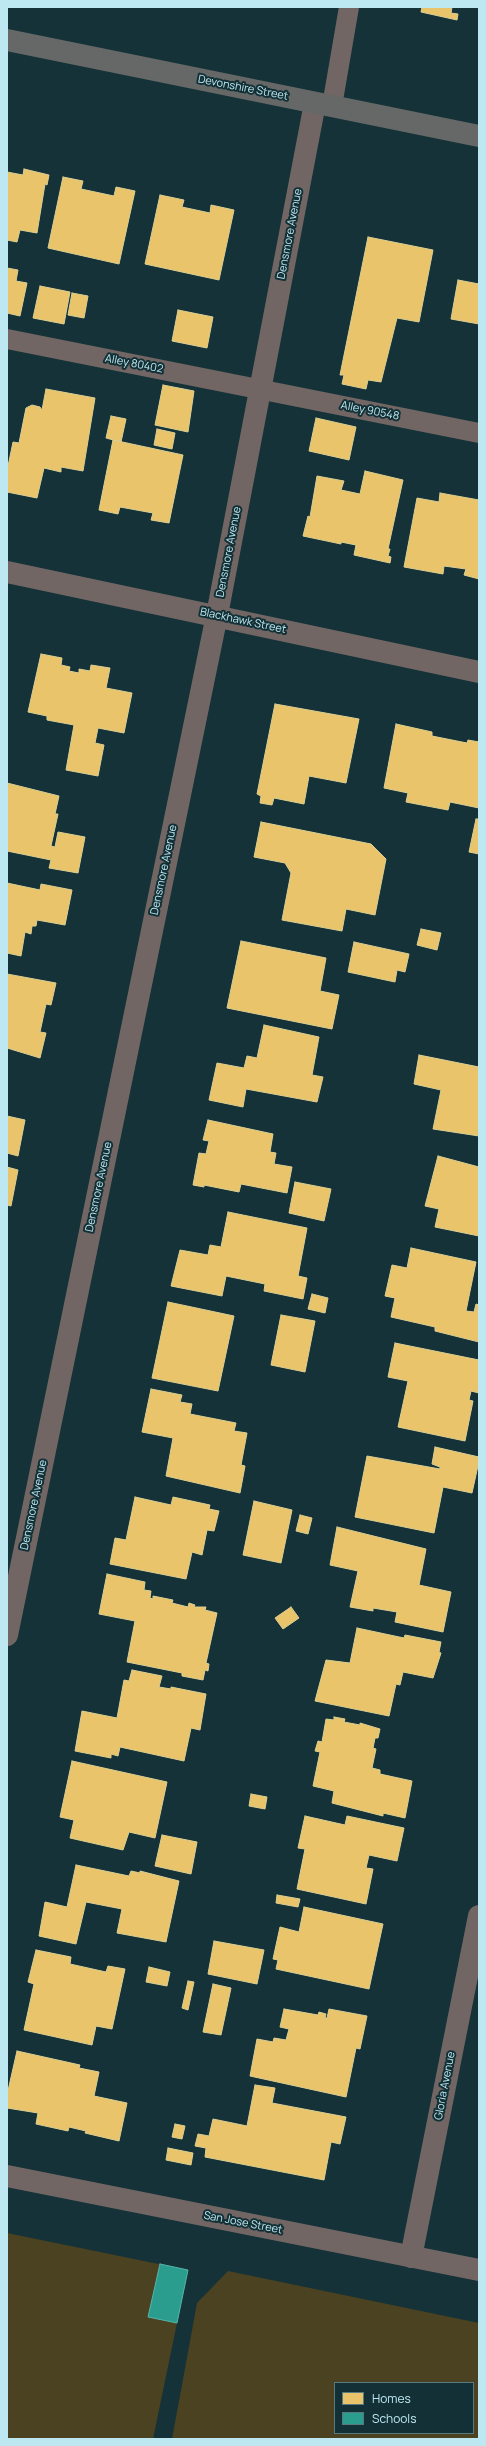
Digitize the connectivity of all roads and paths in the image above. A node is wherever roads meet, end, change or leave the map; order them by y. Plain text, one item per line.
1 (349, 7) edge
2 (7, 40) edge
3 (323, 104) junction
4 (479, 136) edge
5 (7, 339) edge
6 (260, 389) junction
7 (479, 433) edge
8 (7, 572) edge
9 (217, 615) junction
10 (479, 672) edge
11 (7, 1635) edge
12 (479, 1916) edge
13 (7, 2176) edge
14 (411, 2256) junction
15 (479, 2270) edge

1 - 3 lane
2 - 3 main road, Devonshire Street
3 - 4 main road, Devonshire Street
3 - 6 street, Densmore Avenue
5 - 6 lane, Alley 80402
6 - 7 lane, Alley 90548
6 - 9 street, Densmore Avenue
8 - 9 street, Blackhawk Street
9 - 10 street, Blackhawk Street
9 - 11 street, Densmore Avenue
12 - 14 street, Gloria Avenue
13 - 14 street, San Jose Street
14 - 15 street, San Jose Street

